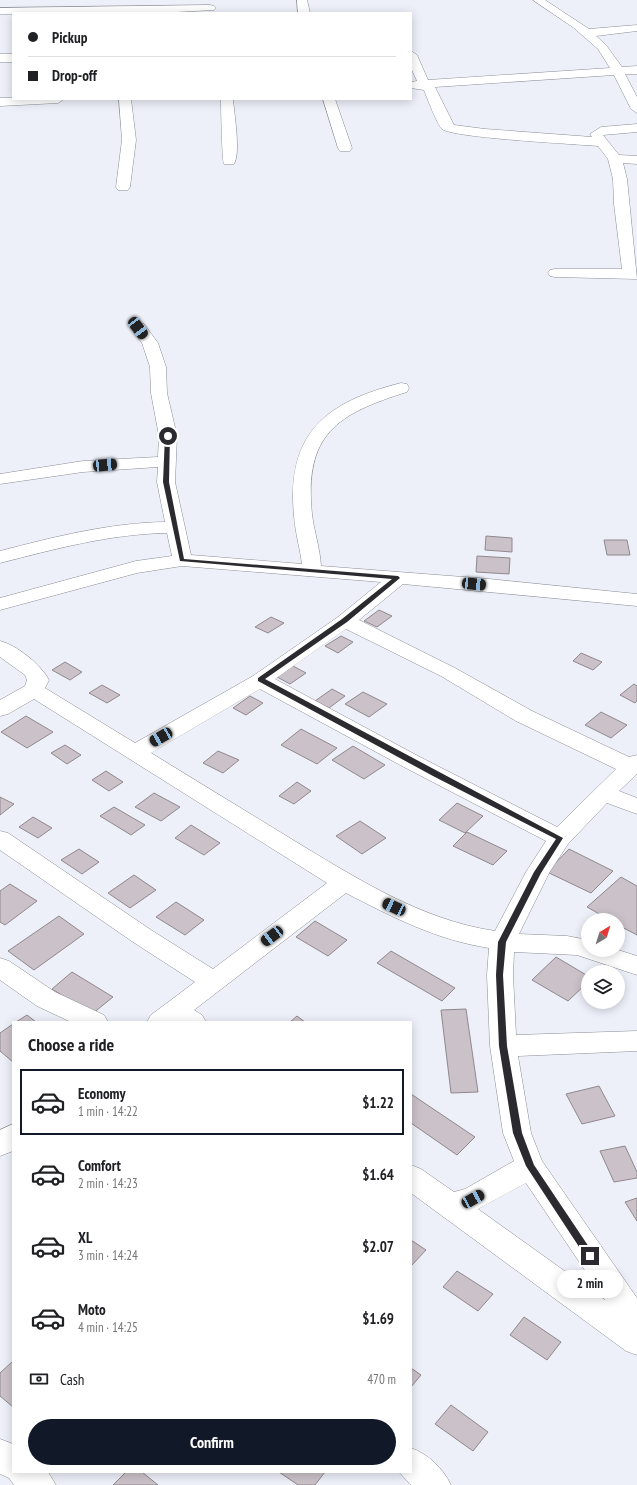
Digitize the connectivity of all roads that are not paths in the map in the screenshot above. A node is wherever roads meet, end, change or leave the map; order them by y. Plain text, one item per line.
1 (302, 0) edge
2 (538, 0) edge
3 (120, 7) edge
4 (211, 7) edge
5 (19, 8) edge
6 (0, 11) edge
7 (304, 12) edge
8 (637, 28) edge
9 (588, 33) junction
10 (0, 58) edge
11 (12, 58) edge
12 (412, 60) edge
13 (637, 70) edge
14 (617, 71) junction
15 (417, 85) edge
16 (23, 100) edge
17 (125, 100) edge
18 (227, 100) edge
19 (329, 100) edge
20 (0, 102) edge
21 (637, 110) edge
22 (637, 128) edge
23 (603, 142) junction
24 (345, 148) dead end
25 (615, 160) junction
26 (637, 160) edge
27 (229, 161) dead end
28 (123, 187) dead end
29 (555, 274) dead end
30 (634, 274) edge
31 (138, 328) dead end
32 (401, 388) dead end
33 (167, 462) junction
34 (0, 479) edge
35 (176, 527) junction
36 (0, 557) edge
37 (182, 560) junction
38 (312, 570) junction
39 (398, 578) junction
40 (637, 600) edge
41 (0, 604) edge
42 (345, 621) junction
43 (0, 648) edge
44 (260, 680) junction
45 (34, 690) junction
46 (0, 709) edge
47 (134, 753) junction
48 (634, 764) edge
49 (603, 793) junction
50 (637, 806) edge
51 (560, 838) junction
52 (0, 839) edge
53 (344, 882) junction
54 (502, 942) junction
55 (581, 948) edge
56 (611, 957) edge
57 (637, 966) edge
58 (0, 967) edge
59 (213, 981) junction
60 (176, 1018) edge
61 (93, 1021) edge
62 (637, 1041) edge
63 (503, 1046) junction
64 (530, 1166) junction
65 (412, 1178) edge
66 (450, 1205) junction
67 (637, 1323) edge
68 (637, 1341) edge
69 (0, 1454) edge
70 (12, 1463) edge
71 (412, 1464) edge
72 (24, 1473) edge
73 (39, 1485) edge
74 (434, 1485) edge

1 - 7 street
2 - 9 street
3 - 4 street
3 - 5 street
5 - 6 street
8 - 9 street
9 - 14 street
10 - 11 street
12 - 15 street
13 - 14 street
14 - 15 street
14 - 21 street
15 - 23 street
16 - 20 street
17 - 28 street
18 - 27 street
19 - 24 street
22 - 23 street
23 - 25 street
25 - 26 street
25 - 30 street
29 - 30 street
31 - 33 street
32 - 38 street
33 - 34 street
33 - 35 street
35 - 36 street
35 - 37 street
37 - 38 street
37 - 41 street
38 - 39 street
39 - 40 street
39 - 42 street
42 - 44 street
42 - 48 street
43 - 45 street
44 - 47 street
44 - 51 street
45 - 46 street
45 - 47 street
47 - 53 street
48 - 49 street
49 - 50 street
49 - 51 street
51 - 54 street
52 - 59 street
53 - 54 street
53 - 59 street
54 - 55 street
54 - 63 street
56 - 57 street
58 - 61 street
59 - 60 street
62 - 63 street
63 - 64 street
64 - 66 street
64 - 67 street
65 - 66 street
66 - 68 street
69 - 70 street
71 - 74 street
72 - 73 street

